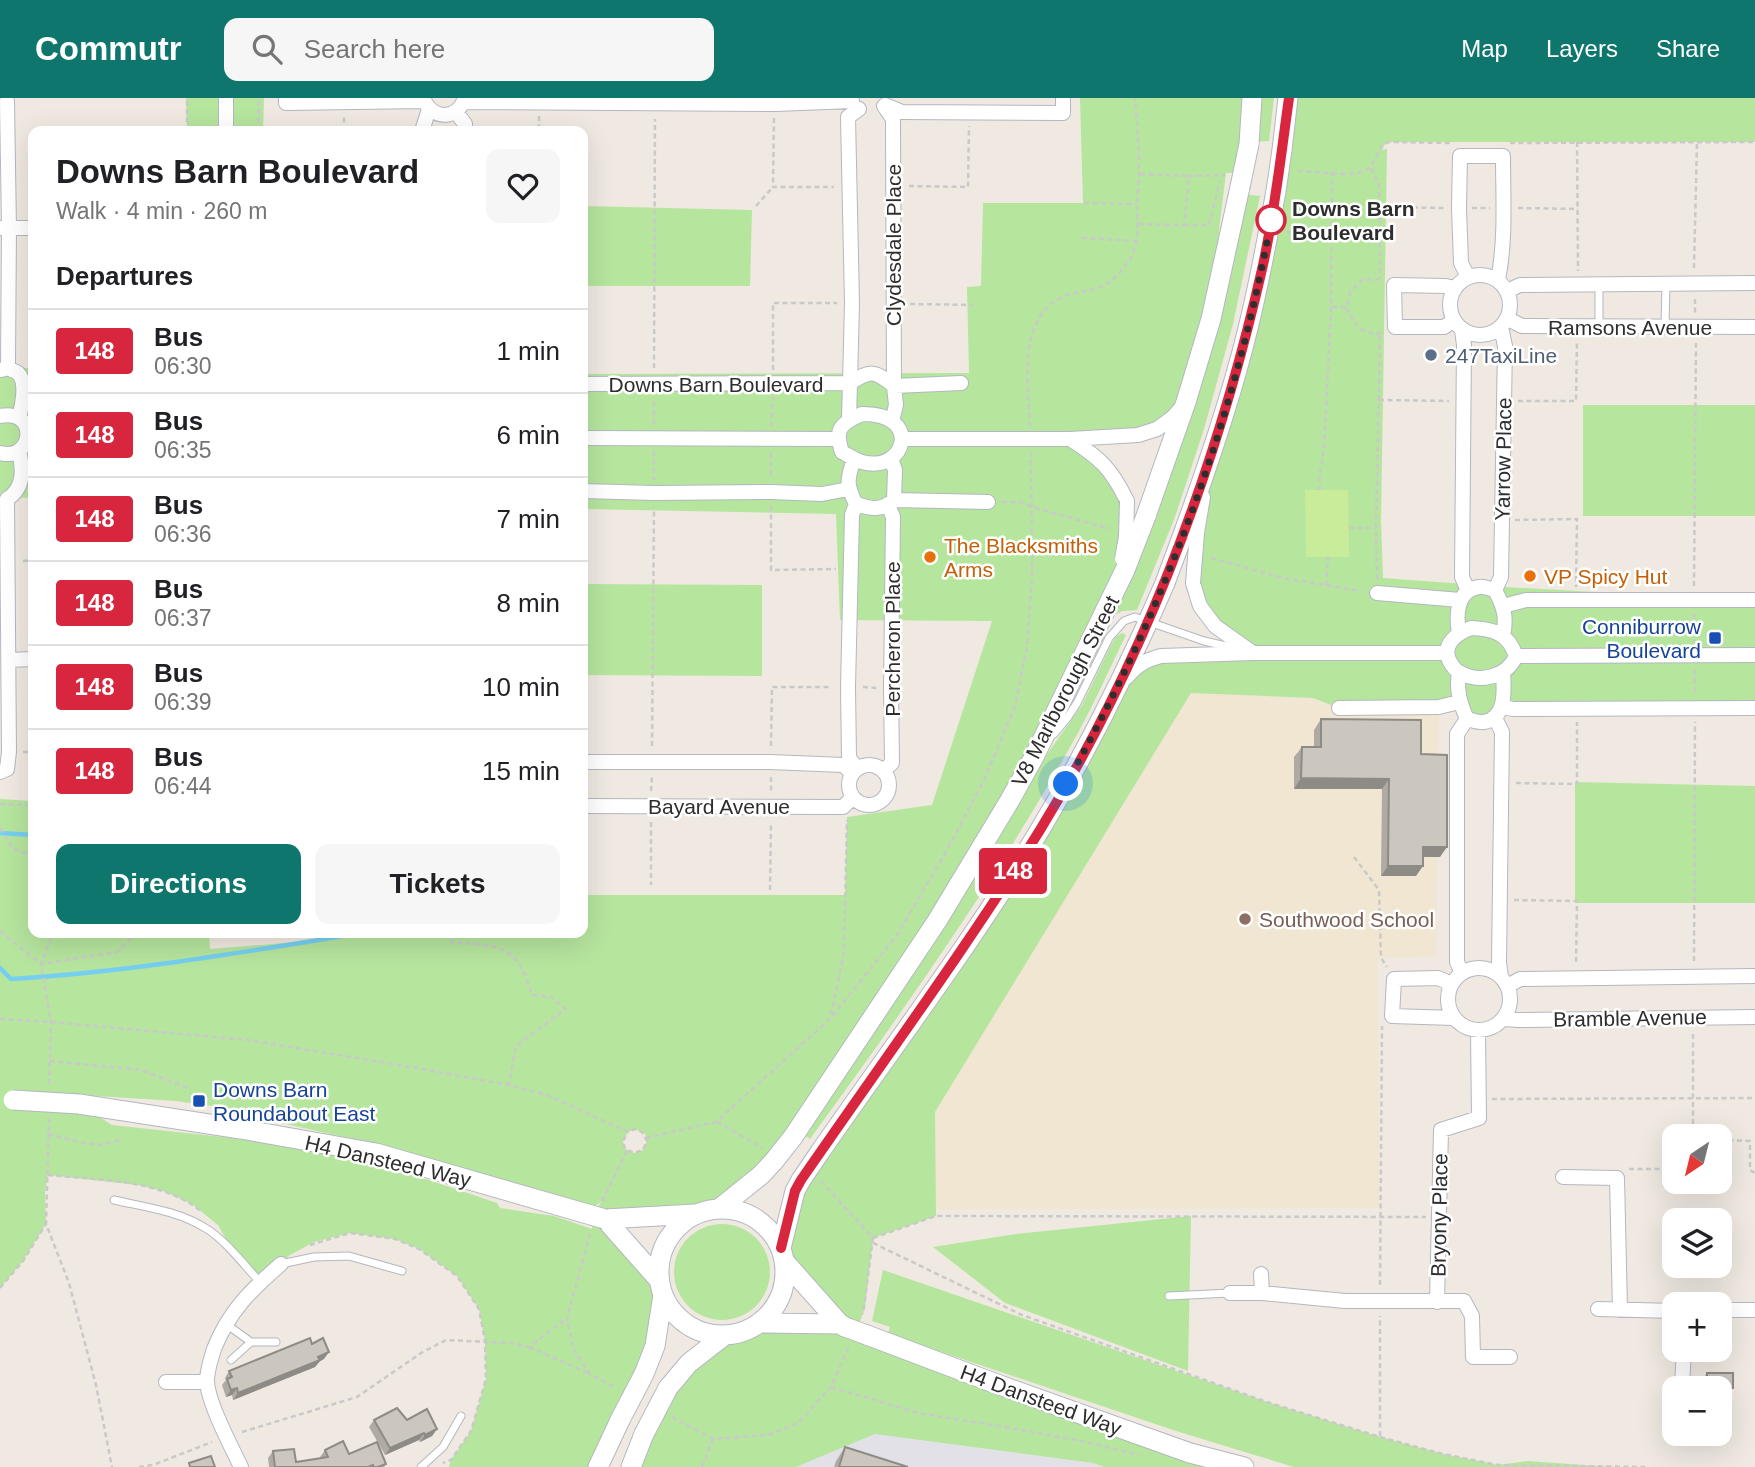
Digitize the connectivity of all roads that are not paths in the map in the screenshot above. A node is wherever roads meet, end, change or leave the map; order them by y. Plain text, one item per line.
1 (226, 98) edge
2 (286, 98) edge
3 (1063, 98) edge
4 (1252, 98) edge
5 (1289, 98) edge
6 (9, 99) edge
7 (425, 103) edge
8 (854, 103) edge
9 (886, 103) edge
10 (462, 104) edge
11 (226, 126) edge
12 (423, 126) edge
13 (465, 126) edge
14 (5, 228) edge
15 (28, 228) edge
16 (1468, 277) junction
17 (1755, 283) edge
18 (1666, 284) junction
19 (1599, 285) junction
20 (1503, 286) junction
21 (1455, 288) junction
22 (1504, 323) junction
23 (1457, 325) junction
24 (1599, 327) junction
25 (1665, 327) junction
26 (1755, 327) edge
27 (4, 369) edge
28 (28, 382) edge
29 (850, 383) junction
30 (961, 383) dead end
31 (588, 384) edge
32 (894, 386) junction
33 (1186, 402) junction
34 (0, 416) edge
35 (19, 418) junction
36 (849, 419) junction
37 (892, 421) junction
38 (28, 427) edge
39 (588, 438) edge
40 (28, 439) edge
41 (838, 439) junction
42 (902, 439) junction
43 (1070, 439) junction
44 (19, 450) junction
45 (0, 453) edge
46 (854, 459) junction
47 (891, 459) junction
48 (26, 488) edge
49 (848, 489) junction
50 (588, 491) edge
51 (3, 496) edge
52 (891, 502) junction
53 (988, 502) road end
54 (856, 504) junction
55 (1191, 531) junction
56 (1122, 573) junction
57 (1495, 590) junction
58 (1377, 593) road end
59 (1464, 595) junction
60 (1755, 600) edge
61 (1503, 606) junction
62 (1149, 621) junction
63 (4, 631) edge
64 (1459, 633) junction
65 (1503, 636) junction
66 (1253, 653) junction
67 (1447, 653) junction
68 (1755, 655) edge
69 (1516, 656) junction
70 (28, 659) edge
71 (8, 660) junction
72 (1459, 672) junction
73 (1503, 672) junction
74 (1115, 692) junction
75 (1459, 702) junction
76 (1339, 708) dead end
77 (1755, 708) edge
78 (1498, 713) junction
79 (1467, 719) junction
80 (1034, 757) junction
81 (588, 762) edge
82 (855, 771) junction
83 (883, 771) junction
84 (0, 772) edge
85 (848, 802) junction
86 (588, 806) edge
87 (1755, 976) edge
88 (1457, 979) junction
89 (1504, 981) junction
90 (1755, 1017) edge
91 (1454, 1018) junction
92 (1504, 1019) junction
93 (1479, 1031) junction
94 (6, 1100) edge
95 (1563, 1177) dead end
96 (114, 1199) dead end
97 (720, 1208) junction
98 (695, 1214) junction
99 (598, 1215) junction
100 (783, 1255) junction
101 (281, 1264) joint
102 (401, 1271) dead end
103 (1261, 1274) dead end
104 (260, 1282) junction
105 (661, 1287) junction
106 (1230, 1293) joint
107 (1262, 1293) junction
108 (1169, 1296) dead end
109 (1437, 1301) junction
110 (1598, 1310) dead end
111 (1620, 1310) junction
112 (1732, 1310) edge
113 (1755, 1310) edge
114 (1662, 1311) edge
115 (760, 1323) junction
116 (226, 1324) junction
117 (851, 1331) junction
118 (725, 1335) junction
119 (251, 1342) junction
120 (276, 1342) dead end
121 (1510, 1357) dead end
122 (231, 1360) dead end
123 (166, 1382) dead end
124 (207, 1382) junction
125 (461, 1416) dead end
126 (241, 1467) edge
127 (421, 1467) edge
128 (598, 1467) edge
129 (631, 1467) edge
130 (1244, 1467) edge

1 - 11 street
2 - 7 street
3 - 9 street
4 - 33 main road, V8 Marlborough Street, bridge
5 - 55 main road, V8 Marlborough Street, bridge
6 - 14 street
7 - 10 street
7 - 12 street
8 - 9 street
8 - 10 street
8 - 29 street, Clydesdale Place
9 - 32 street, Clydesdale Place
10 - 13 street
14 - 15 street
14 - 27 street
16 - 20 street
16 - 20 street
16 - 21 street
17 - 18 street, Ramsons Avenue
18 - 19 street, Ramsons Avenue
18 - 25 lane
19 - 20 street, Ramsons Avenue
19 - 24 lane
20 - 22 street
21 - 23 street
21 - 23 street
22 - 23 street
22 - 24 street, Ramsons Avenue
22 - 57 street, Yarrow Place
23 - 59 street, Yarrow Place
24 - 25 street, Ramsons Avenue
25 - 26 street, Ramsons Avenue
27 - 28 street
28 - 35 street
29 - 31 street, Downs Barn Boulevard
29 - 32 street, Downs Barn Boulevard
29 - 36 street, Clydesdale Place
30 - 32 street
32 - 37 street, Clydesdale Place
33 - 43 street
33 - 56 main road, V8 Marlborough Street, bridge
34 - 35 street
35 - 38 street
36 - 37 street
36 - 41 street
37 - 42 street
39 - 41 street
40 - 44 street
41 - 46 street
42 - 43 street
42 - 47 street
43 - 56 street, bridge
44 - 45 street
44 - 48 street
46 - 47 street
46 - 49 street
47 - 52 street, Percheron Place
48 - 51 street
49 - 50 street
49 - 54 street
51 - 63 street
52 - 53 street
52 - 54 street
52 - 83 street, Percheron Place
54 - 82 street, Percheron Place
55 - 62 main road, V8 Marlborough Street, bridge
55 - 66 street, bridge
56 - 80 main road, V8 Marlborough Street
57 - 59 street
57 - 61 street
58 - 59 street
59 - 64 street, Yarrow Place
60 - 61 street
61 - 65 street
62 - 66 lane
62 - 74 main road, V8 Marlborough Street
62 - 80 lane
63 - 71 street
64 - 65 street
64 - 67 street
65 - 69 street
66 - 67 street
66 - 74 street
67 - 72 street
68 - 69 street
69 - 73 street
70 - 71 street
71 - 84 street
72 - 73 street
72 - 75 street
73 - 78 street
74 - 100 main road, V8 Marlborough Street, bridge
75 - 76 street
75 - 79 street
77 - 78 street
78 - 79 street
78 - 89 street
79 - 88 street
80 - 97 main road, V8 Marlborough Street, bridge
81 - 82 street, Bayard Avenue
82 - 83 street
82 - 85 street
83 - 85 street
85 - 86 street, Bayard Avenue
87 - 89 street, Bramble Avenue
88 - 89 street
88 - 91 street
88 - 91 street
89 - 92 street
90 - 92 street, Bramble Avenue
91 - 93 street
92 - 93 street
93 - 109 street, Bryony Place
94 - 99 main road, H4 Dansteed Way, bridge
95 - 111 street
96 - 104 lane
97 - 98 main road
97 - 100 main road
98 - 99 main road, H4 Dansteed Way
98 - 105 main road
99 - 105 main road
100 - 115 main road
100 - 117 main road, H4 Dansteed Way
101 - 102 lane
101 - 104 street
103 - 107 street
104 - 116 street
105 - 118 main road
105 - 128 main road, bridge
106 - 107 street, Bryony Place
106 - 108 lane
107 - 109 street, Bryony Place
109 - 121 street, Bryony Place
110 - 111 street
111 - 114 street
112 - 113 street
115 - 117 main road, H4 Dansteed Way
115 - 118 main road
116 - 119 lane
116 - 124 street
117 - 130 main road, H4 Dansteed Way
118 - 129 main road, bridge
119 - 120 lane
119 - 122 lane
123 - 124 street
124 - 126 street
125 - 127 lane

